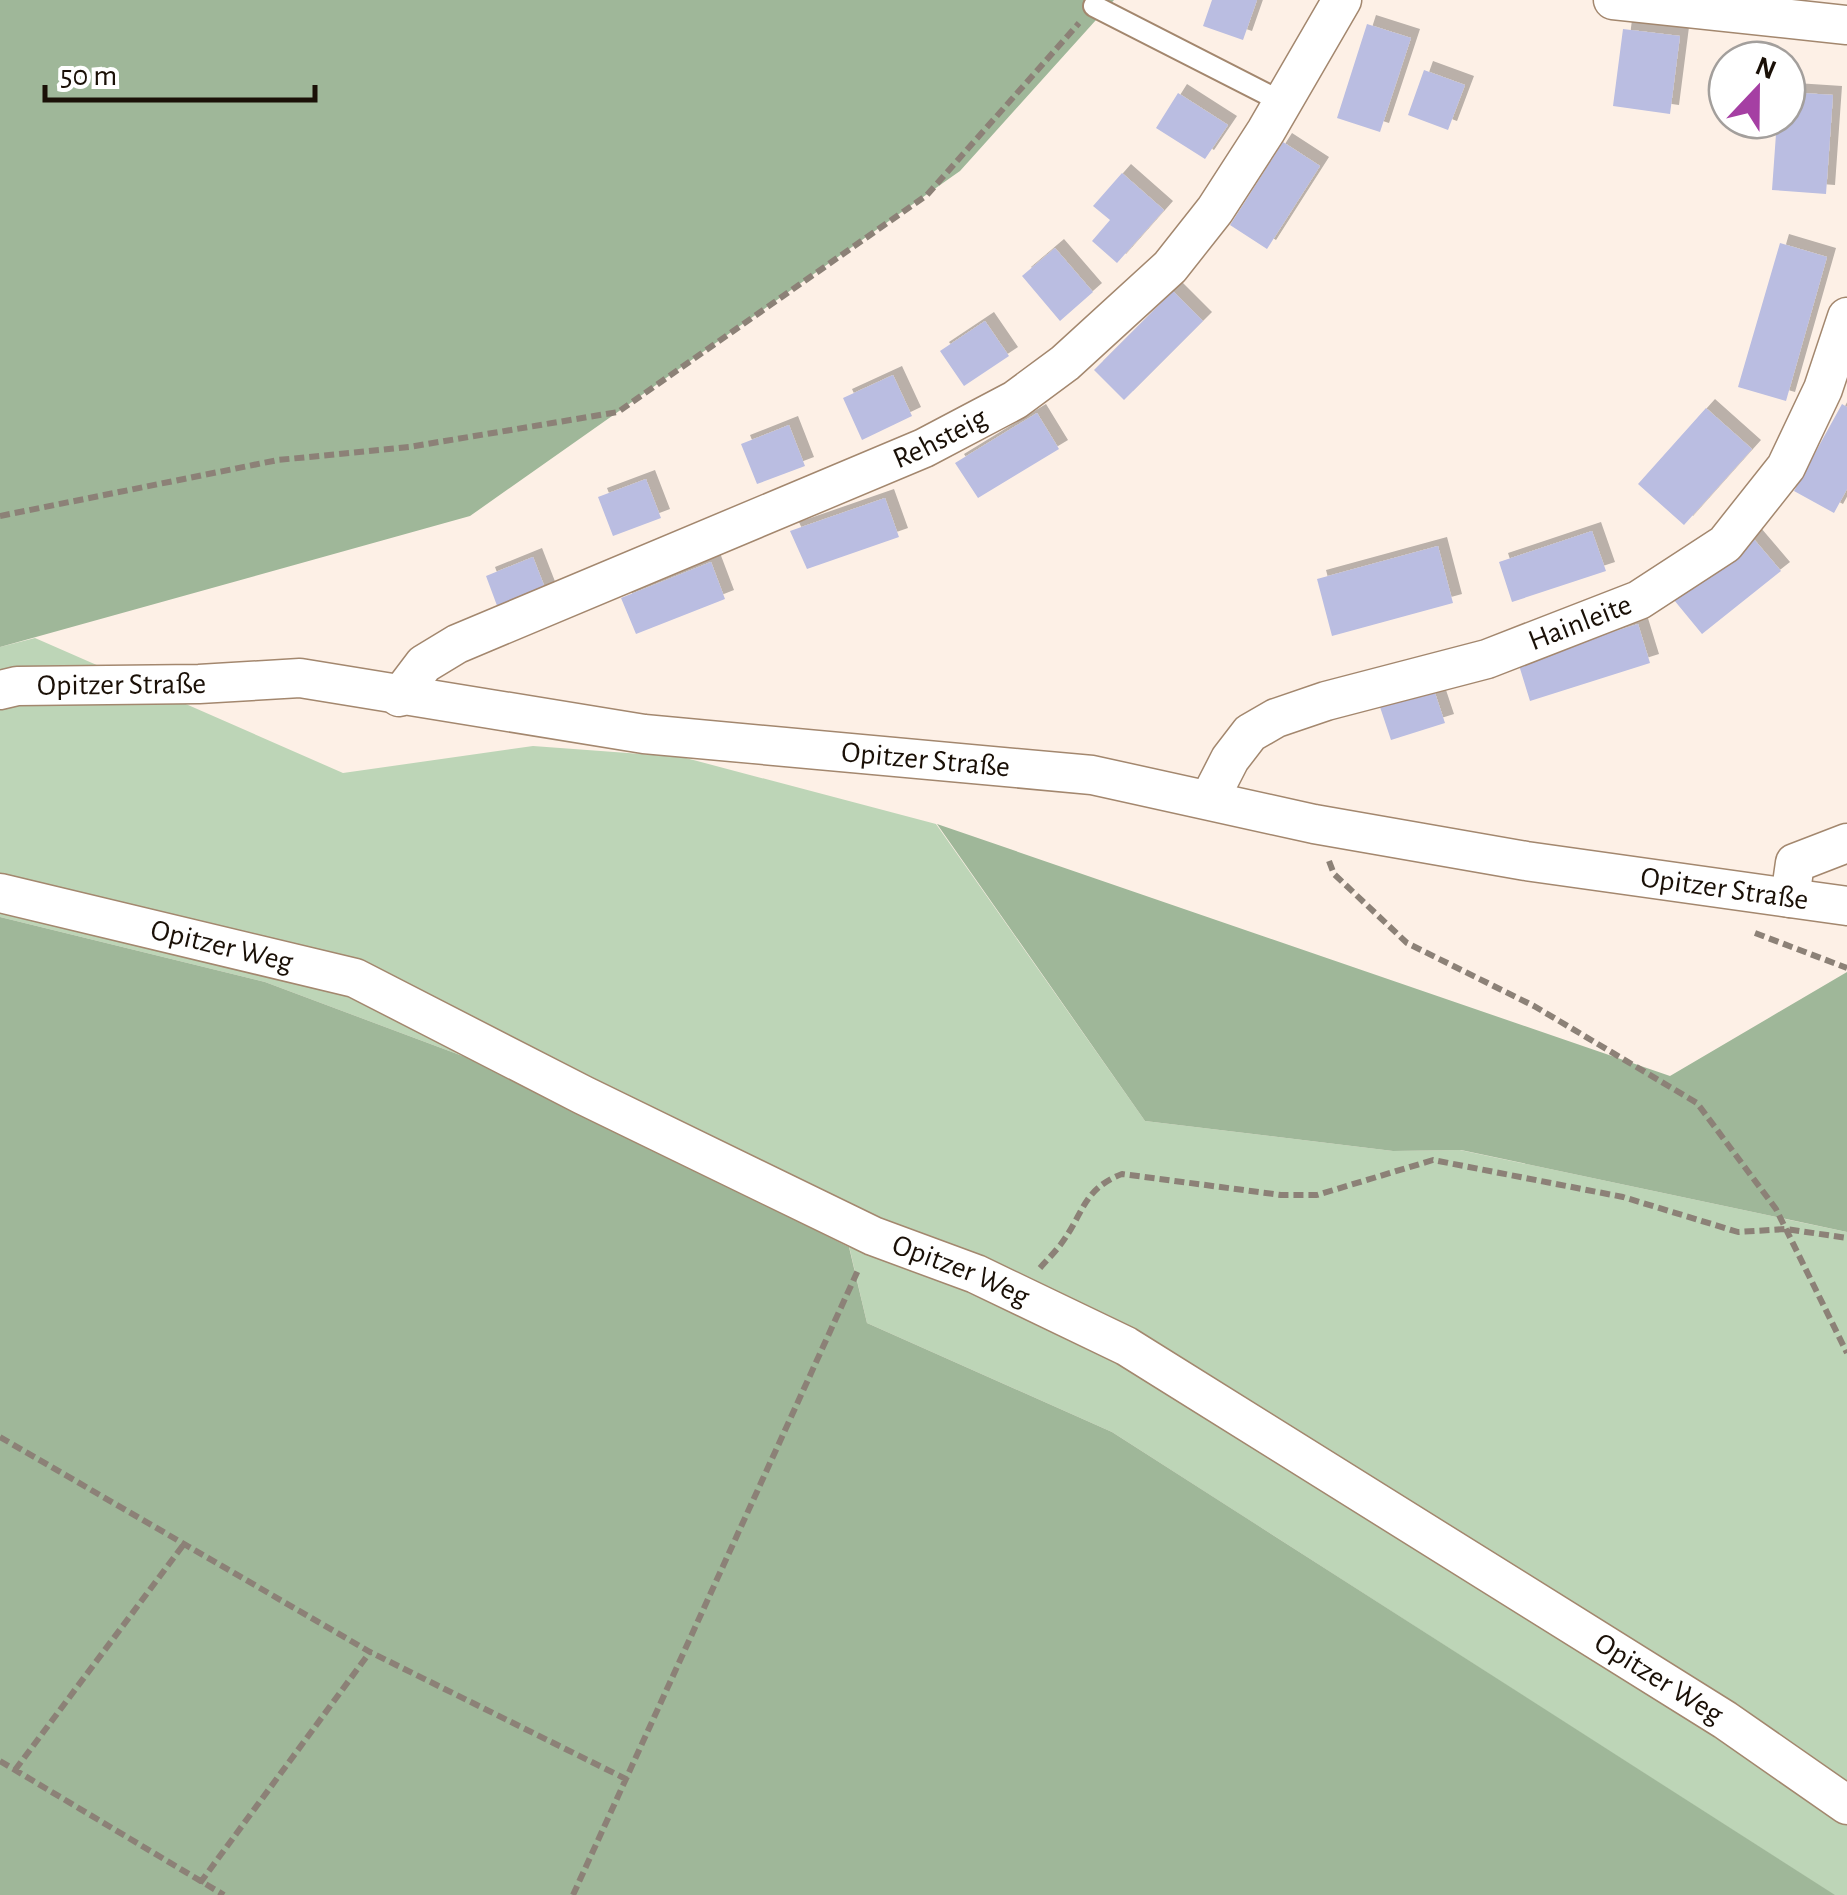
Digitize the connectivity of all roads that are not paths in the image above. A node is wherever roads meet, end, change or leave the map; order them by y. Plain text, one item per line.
1 (1342, 0) edge
2 (1613, 0) edge
3 (1094, 6) road end
4 (1847, 26) edge
5 (1284, 102) junction
6 (1847, 317) edge
7 (0, 690) edge
8 (399, 697) junction
9 (1209, 800) junction
10 (1847, 843) edge
11 (0, 894) edge
12 (1790, 898) junction
13 (1847, 906) edge
14 (1847, 1806) edge

1 - 5 street, Rehsteig
2 - 4 street
3 - 5 lane
5 - 8 street, Rehsteig
6 - 9 street, Hainleite
7 - 8 street, Opitzer Straße
8 - 9 street, Opitzer Straße
9 - 12 street, Opitzer Straße
10 - 12 street
11 - 14 street, Opitzer Weg
12 - 13 street, Opitzer Straße

